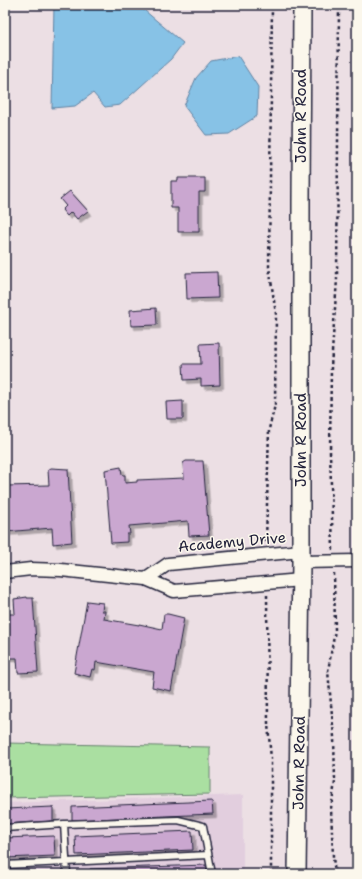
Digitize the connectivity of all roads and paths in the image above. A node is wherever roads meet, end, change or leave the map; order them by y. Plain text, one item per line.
1 (272, 5) edge
2 (302, 5) edge
3 (338, 5) edge
4 (266, 555) junction
5 (301, 557) junction
6 (333, 561) junction
7 (357, 561) edge
8 (5, 572) edge
9 (146, 579) junction
10 (301, 580) junction
11 (266, 583) junction
12 (64, 824) junction
13 (5, 828) edge
14 (208, 855) junction
15 (67, 862) junction
16 (5, 865) edge
17 (68, 874) edge
18 (212, 874) edge
19 (271, 874) edge
20 (297, 874) edge
21 (335, 874) edge

1 - 4 path
2 - 5 main road, John R Road
3 - 6 path
4 - 5 street, Academy Drive
4 - 9 street, Academy Drive
5 - 6 street, Academy Drive
5 - 10 main road, John R Road
6 - 7 street, Academy Drive
6 - 21 path
8 - 9 street
9 - 11 street
10 - 11 street
10 - 20 main road, John R Road
11 - 19 path
12 - 13 lane
12 - 14 lane
12 - 15 lane
14 - 15 lane
14 - 18 lane
15 - 16 lane
15 - 17 lane

